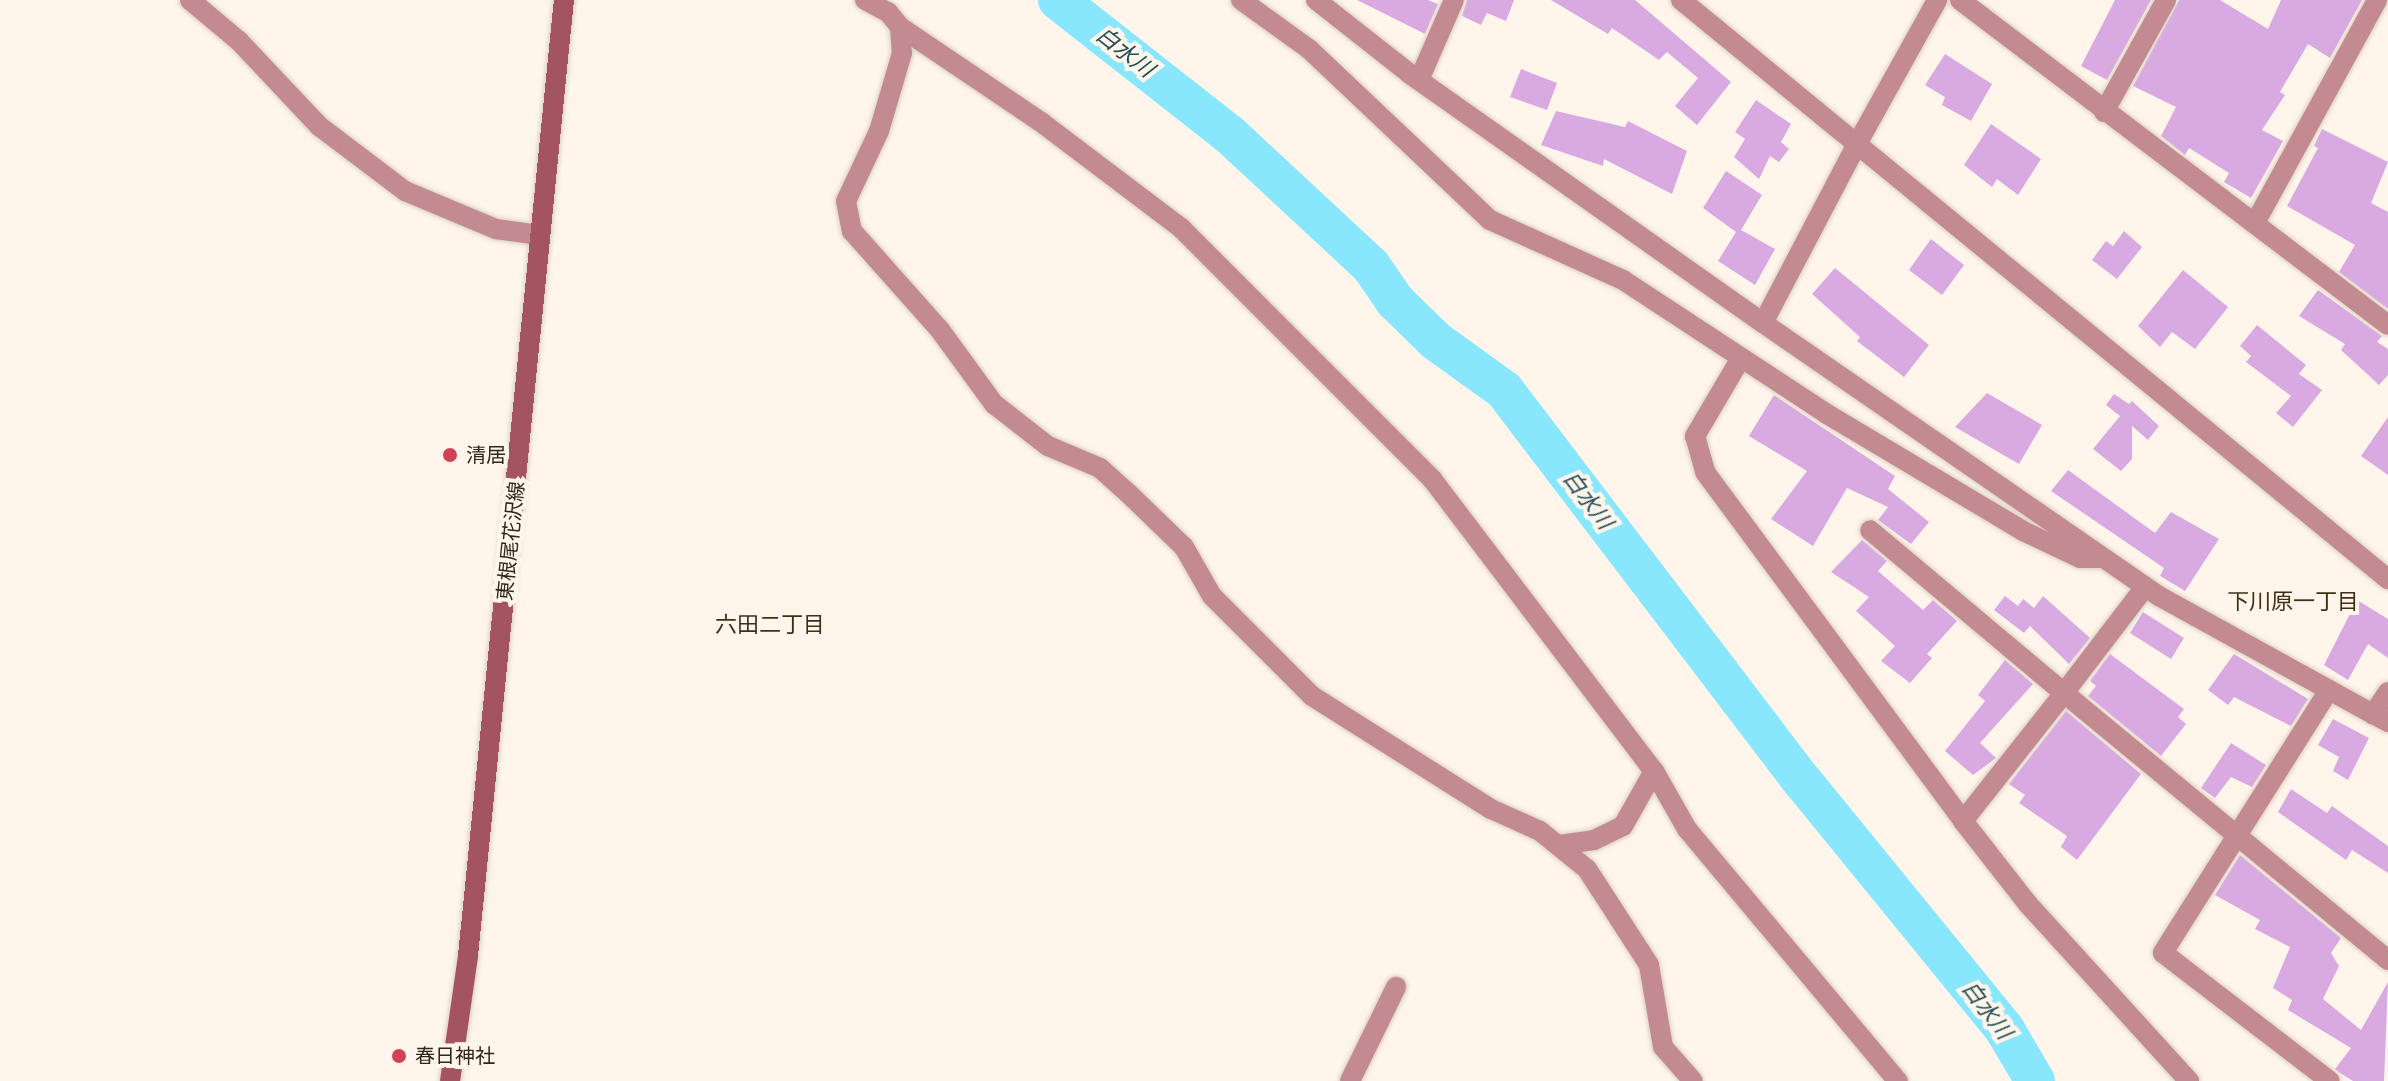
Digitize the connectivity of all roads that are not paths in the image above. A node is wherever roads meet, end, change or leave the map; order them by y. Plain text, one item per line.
1 (190, 0) edge
2 (564, 0) edge
3 (865, 0) edge
4 (1241, 0) edge
5 (1454, 0) edge
6 (1681, 0) edge
7 (1937, 0) edge
8 (1960, 0) edge
9 (2166, 0) edge
10 (2377, 0) edge
11 (1315, 1) edge
12 (900, 27) junction
13 (1419, 80) junction
14 (2104, 112) junction
15 (1857, 144) junction
16 (2255, 223) junction
17 (539, 235) junction
18 (1763, 323) junction
19 (2388, 325) edge
20 (1741, 358) junction
21 (1870, 530) dead end
22 (2102, 558) junction
23 (2388, 579) edge
24 (2145, 587) junction
25 (2329, 690) junction
26 (2388, 692) edge
27 (2064, 693) junction
28 (2380, 718) edge
29 (1654, 771) junction
30 (1963, 821) junction
31 (2237, 838) junction
32 (1559, 845) junction
33 (2388, 960) edge
34 (1396, 987) dead end
35 (450, 1081) edge
36 (1350, 1081) edge
37 (1693, 1081) edge
38 (1898, 1081) edge
39 (2189, 1081) edge
40 (2330, 1081) edge

1 - 17 street
2 - 17 main road, 東根尾花沢線
3 - 12 street
4 - 20 street
5 - 13 street
6 - 15 street
7 - 15 street
8 - 14 street
9 - 14 street
10 - 16 street
11 - 13 street
12 - 29 street
12 - 32 street
13 - 18 street
14 - 16 street
15 - 18 street
15 - 23 street
16 - 19 street
17 - 35 main road, 東根尾花沢線
18 - 22 street
20 - 22 street
20 - 30 street
21 - 27 street
22 - 24 street
24 - 25 street
24 - 27 street
25 - 28 street
25 - 31 street
26 - 28 street
27 - 30 street
27 - 31 street
29 - 32 street
29 - 38 street
30 - 39 street
31 - 33 street
31 - 40 street
32 - 37 street
34 - 36 street

